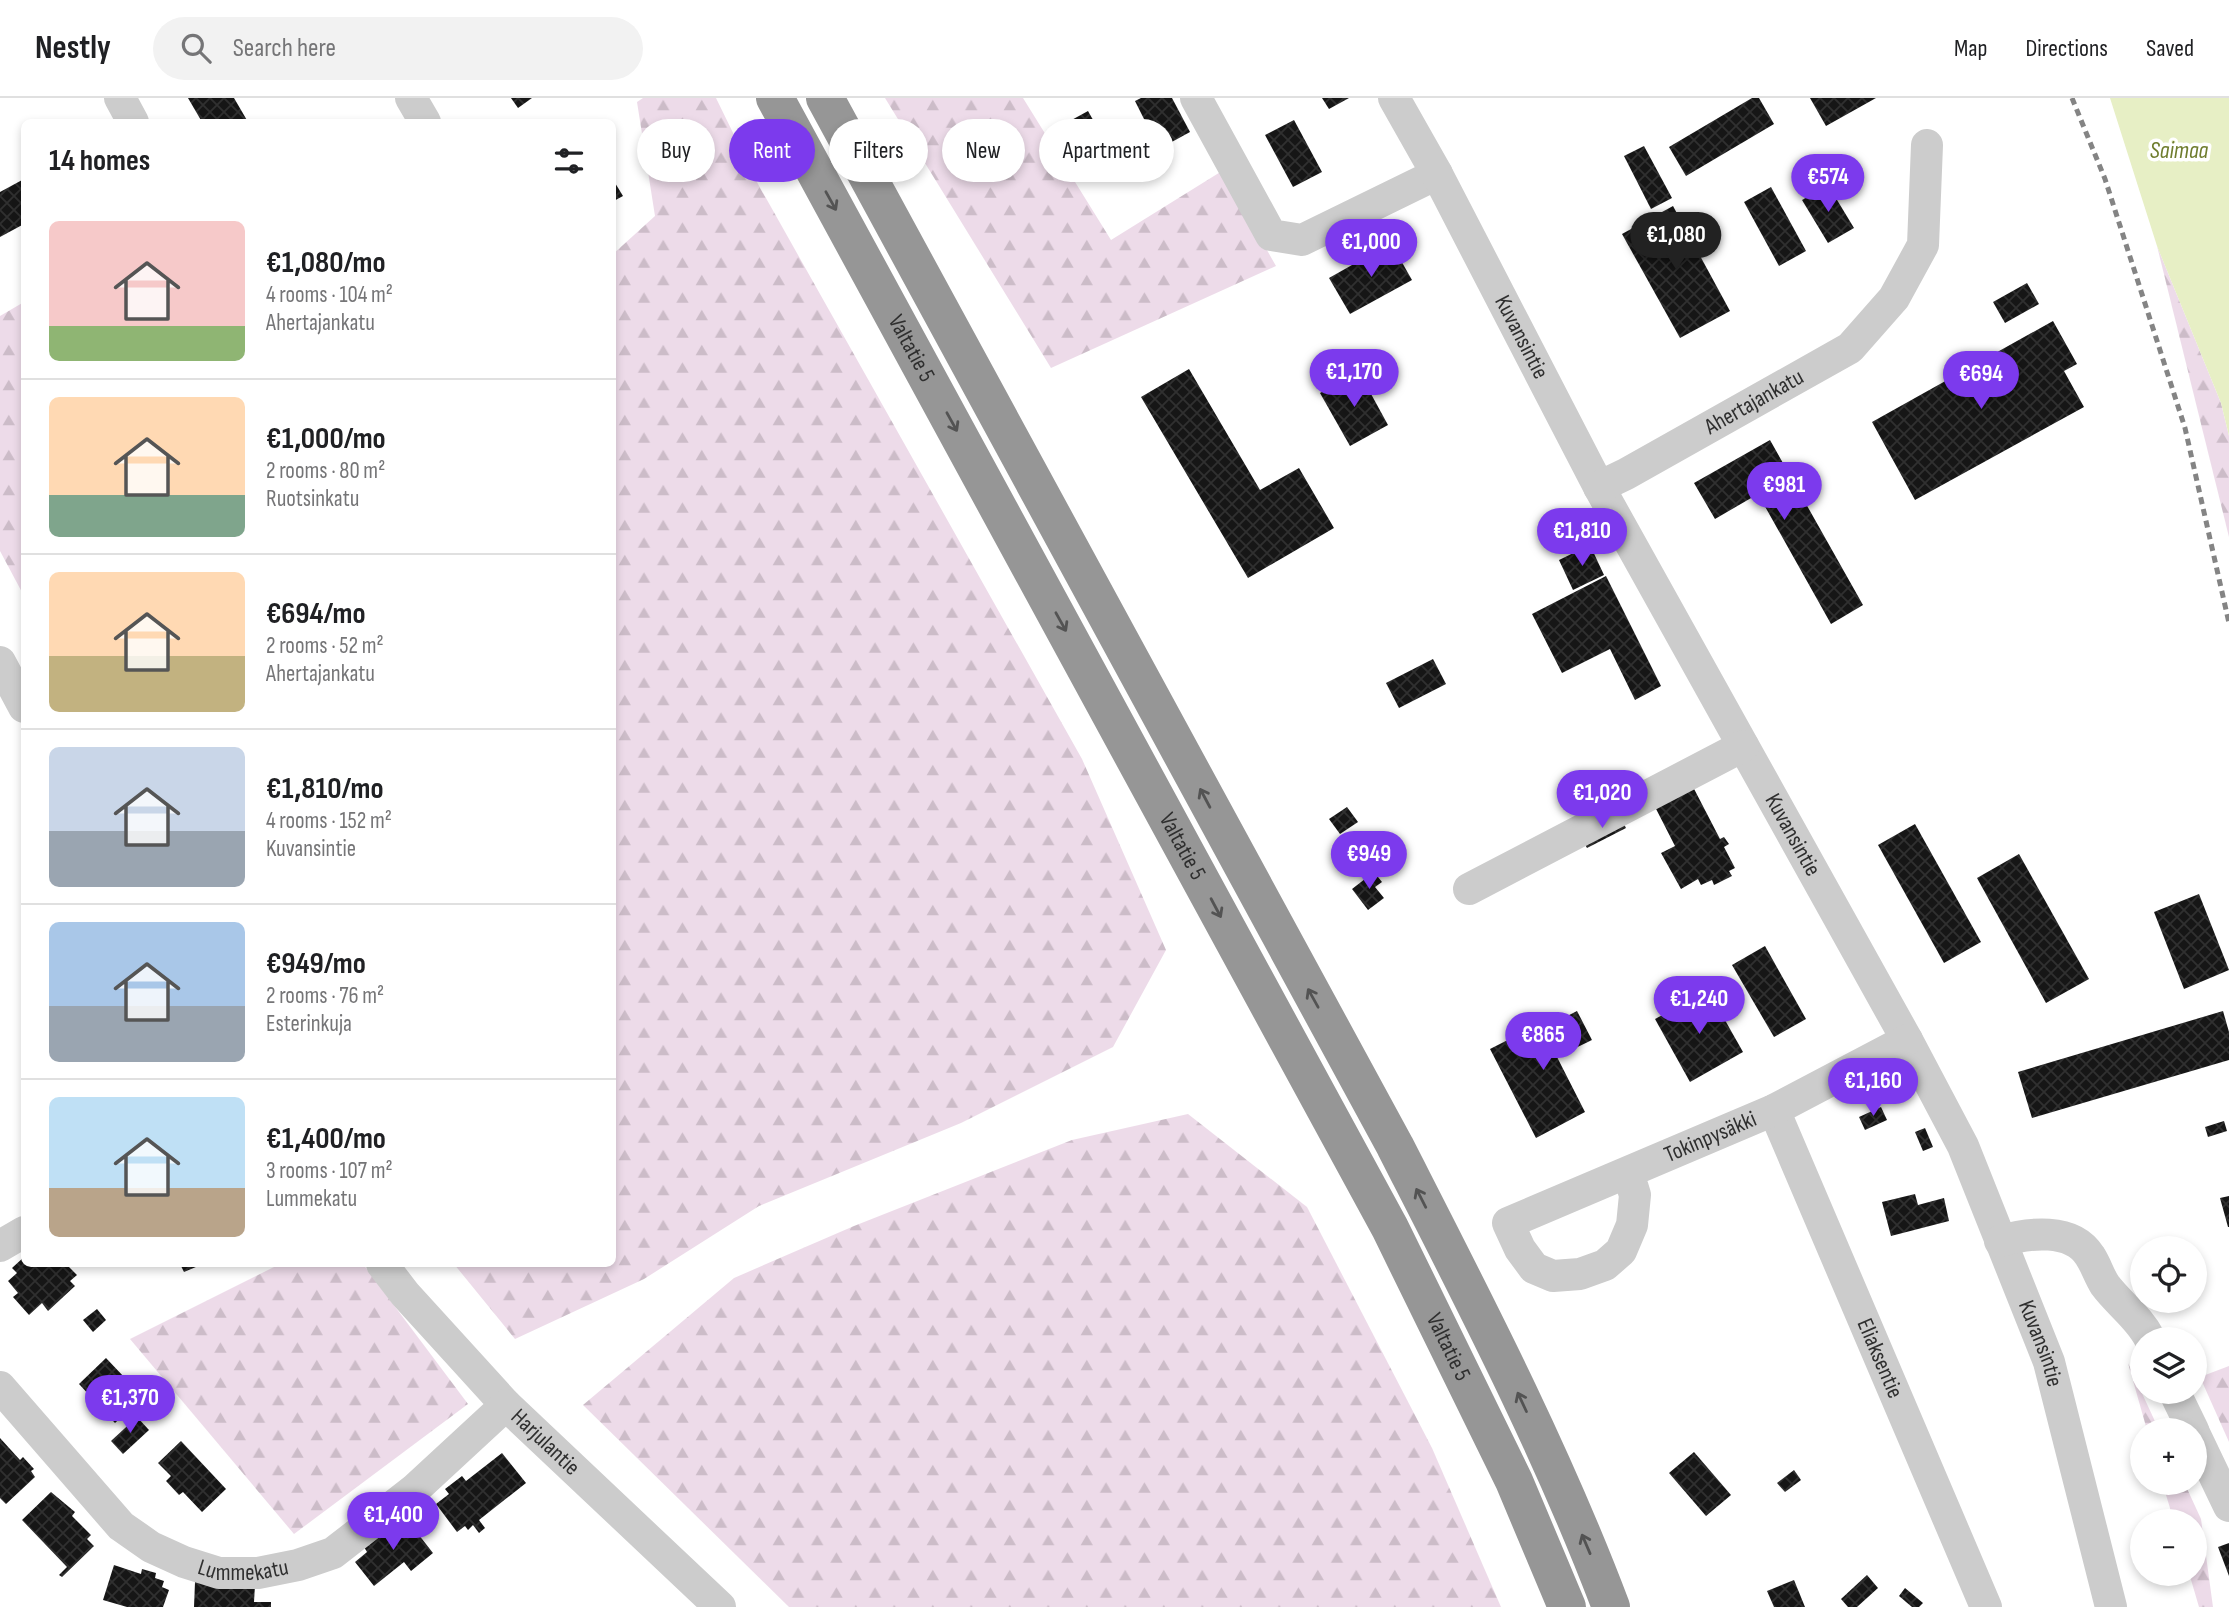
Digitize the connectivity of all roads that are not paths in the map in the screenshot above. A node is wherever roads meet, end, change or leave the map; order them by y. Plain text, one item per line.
1 (120, 98) edge
2 (411, 98) edge
3 (775, 98) edge
4 (825, 98) edge
5 (1196, 98) edge
6 (1394, 98) edge
7 (131, 119) edge
8 (423, 119) edge
9 (1927, 145) dead end
10 (1437, 174) junction
11 (1599, 487) junction
12 (0, 662) edge
13 (21, 701) edge
14 (1742, 746) junction
15 (1469, 889) dead end
16 (1907, 1040) junction
17 (1774, 1110) junction
18 (1628, 1172) junction
19 (21, 1234) edge
20 (2000, 1241) junction
21 (0, 1246) edge
22 (384, 1267) edge
23 (2144, 1327) edge
24 (0, 1387) edge
25 (506, 1405) junction
26 (2207, 1459) edge
27 (2229, 1506) edge
28 (720, 1607) edge
29 (1567, 1607) edge
30 (1611, 1607) edge
31 (1986, 1607) edge
32 (2111, 1607) edge

1 - 7 street
2 - 8 street
3 -> 29 highway, Valtatie 5
30 -> 4 highway, Valtatie 5
5 - 10 street
6 - 10 street, Kuvansintie
9 - 11 street, Ahertajankatu
10 - 11 street, Kuvansintie
11 - 14 street, Kuvansintie
12 - 13 street
14 - 15 street
14 - 16 street, Kuvansintie
16 - 17 street, Tokinpysäkki
16 - 20 street, Kuvansintie
17 - 18 street, Tokinpysäkki
17 - 31 street, Eliaksentie
18 - 18 street, Tokinpysäkki
19 - 21 street
20 - 23 street
20 - 32 street, Kuvansintie
22 - 25 street, Harjulantie
24 - 25 street, Lummekatu
25 - 28 street, Harjulantie
26 - 27 street

